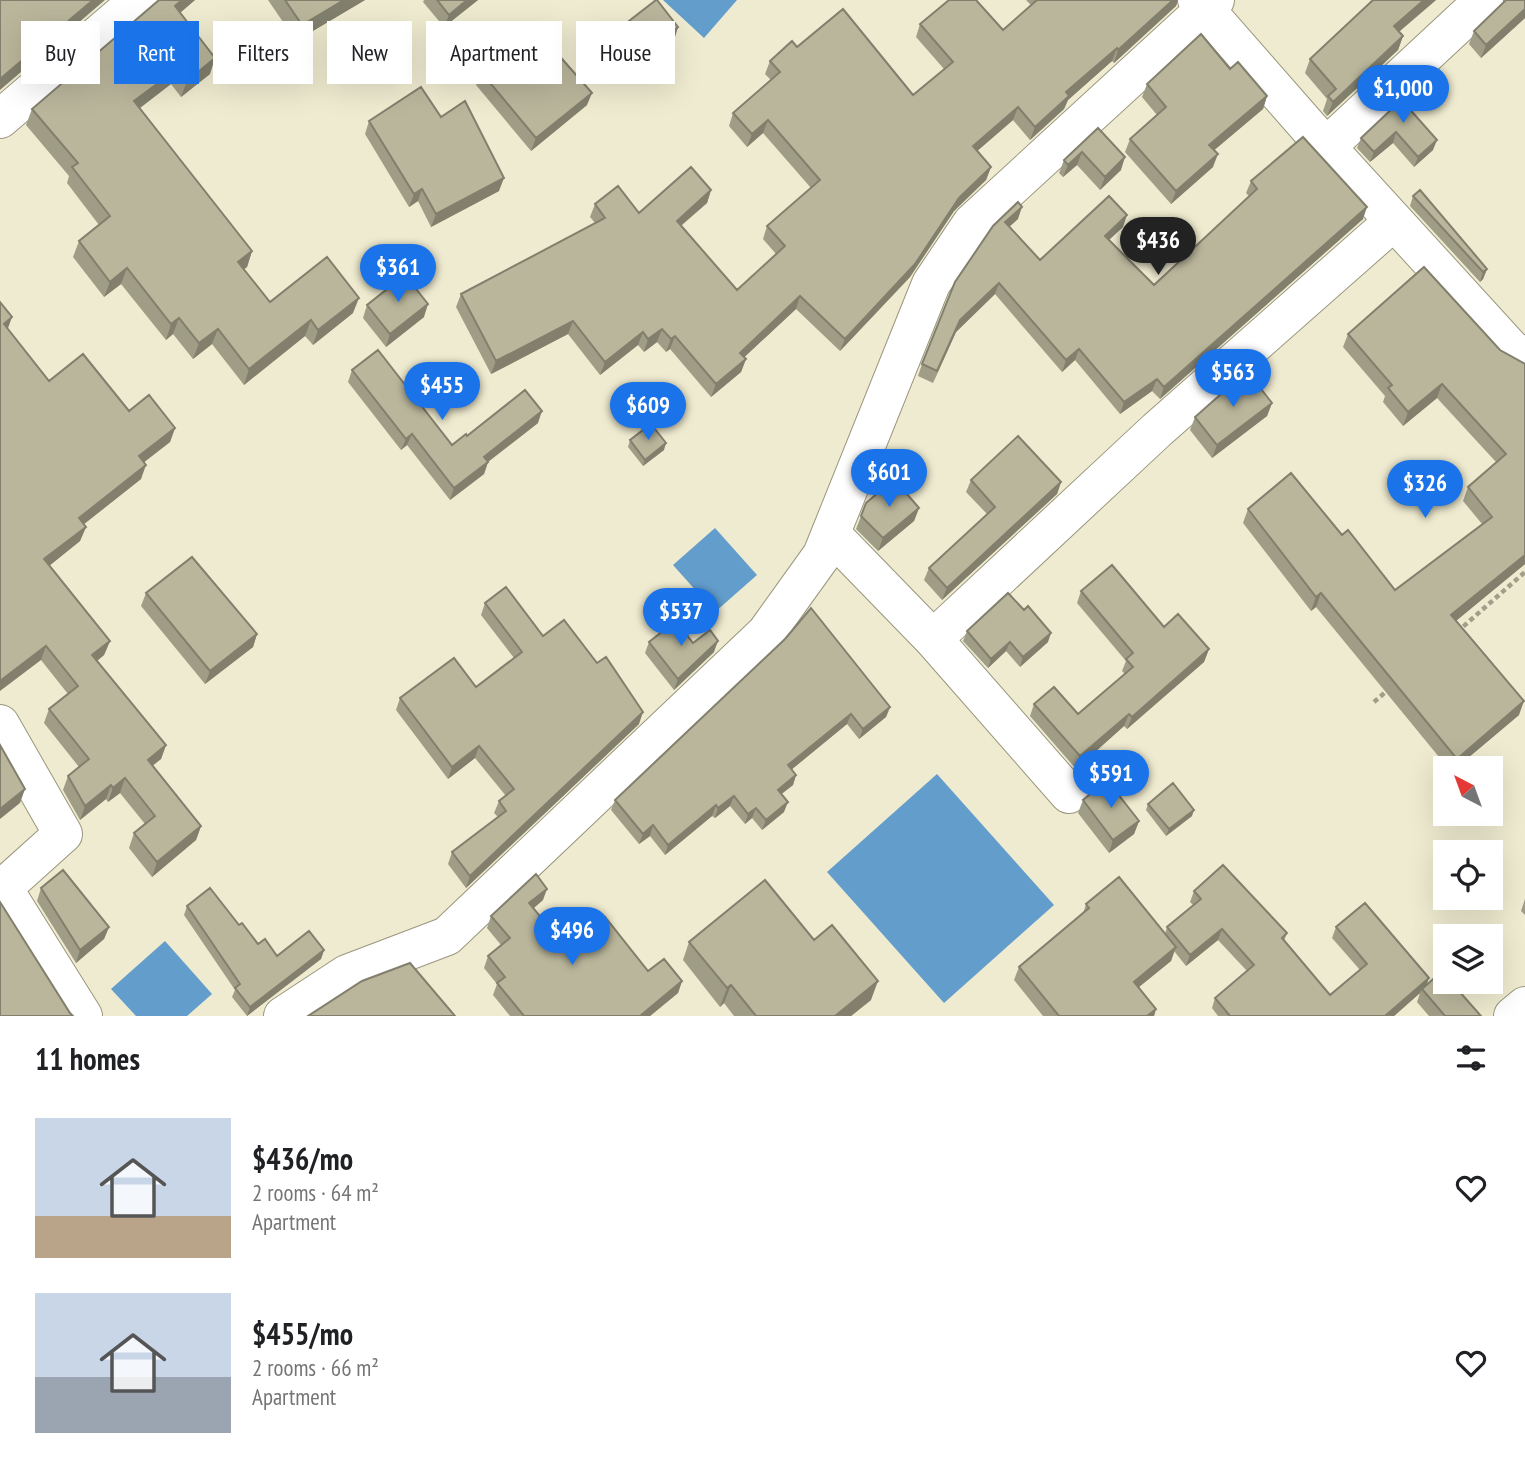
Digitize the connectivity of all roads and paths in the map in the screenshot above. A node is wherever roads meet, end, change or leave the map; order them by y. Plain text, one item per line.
1 (139, 0) edge
2 (1484, 0) edge
3 (1206, 3) edge
4 (0, 119) edge
5 (1326, 147) junction
6 (1394, 221) junction
7 (1525, 358) edge
8 (831, 534) junction
9 (1525, 572) edge
10 (1456, 633) edge
11 (933, 639) junction
12 (1395, 684) edge
13 (1374, 702) dead end
14 (0, 724) edge
15 (1069, 794) dead end
16 (1525, 1006) edge
17 (83, 1016) edge
18 (283, 1016) edge
19 (1513, 1016) edge

1 - 4 street
2 - 5 street
3 - 5 street
3 - 8 street
5 - 6 street
6 - 7 street
6 - 11 street
8 - 11 street
8 - 18 street
9 - 10 path
11 - 15 street
12 - 13 path
14 - 17 street
16 - 19 street

